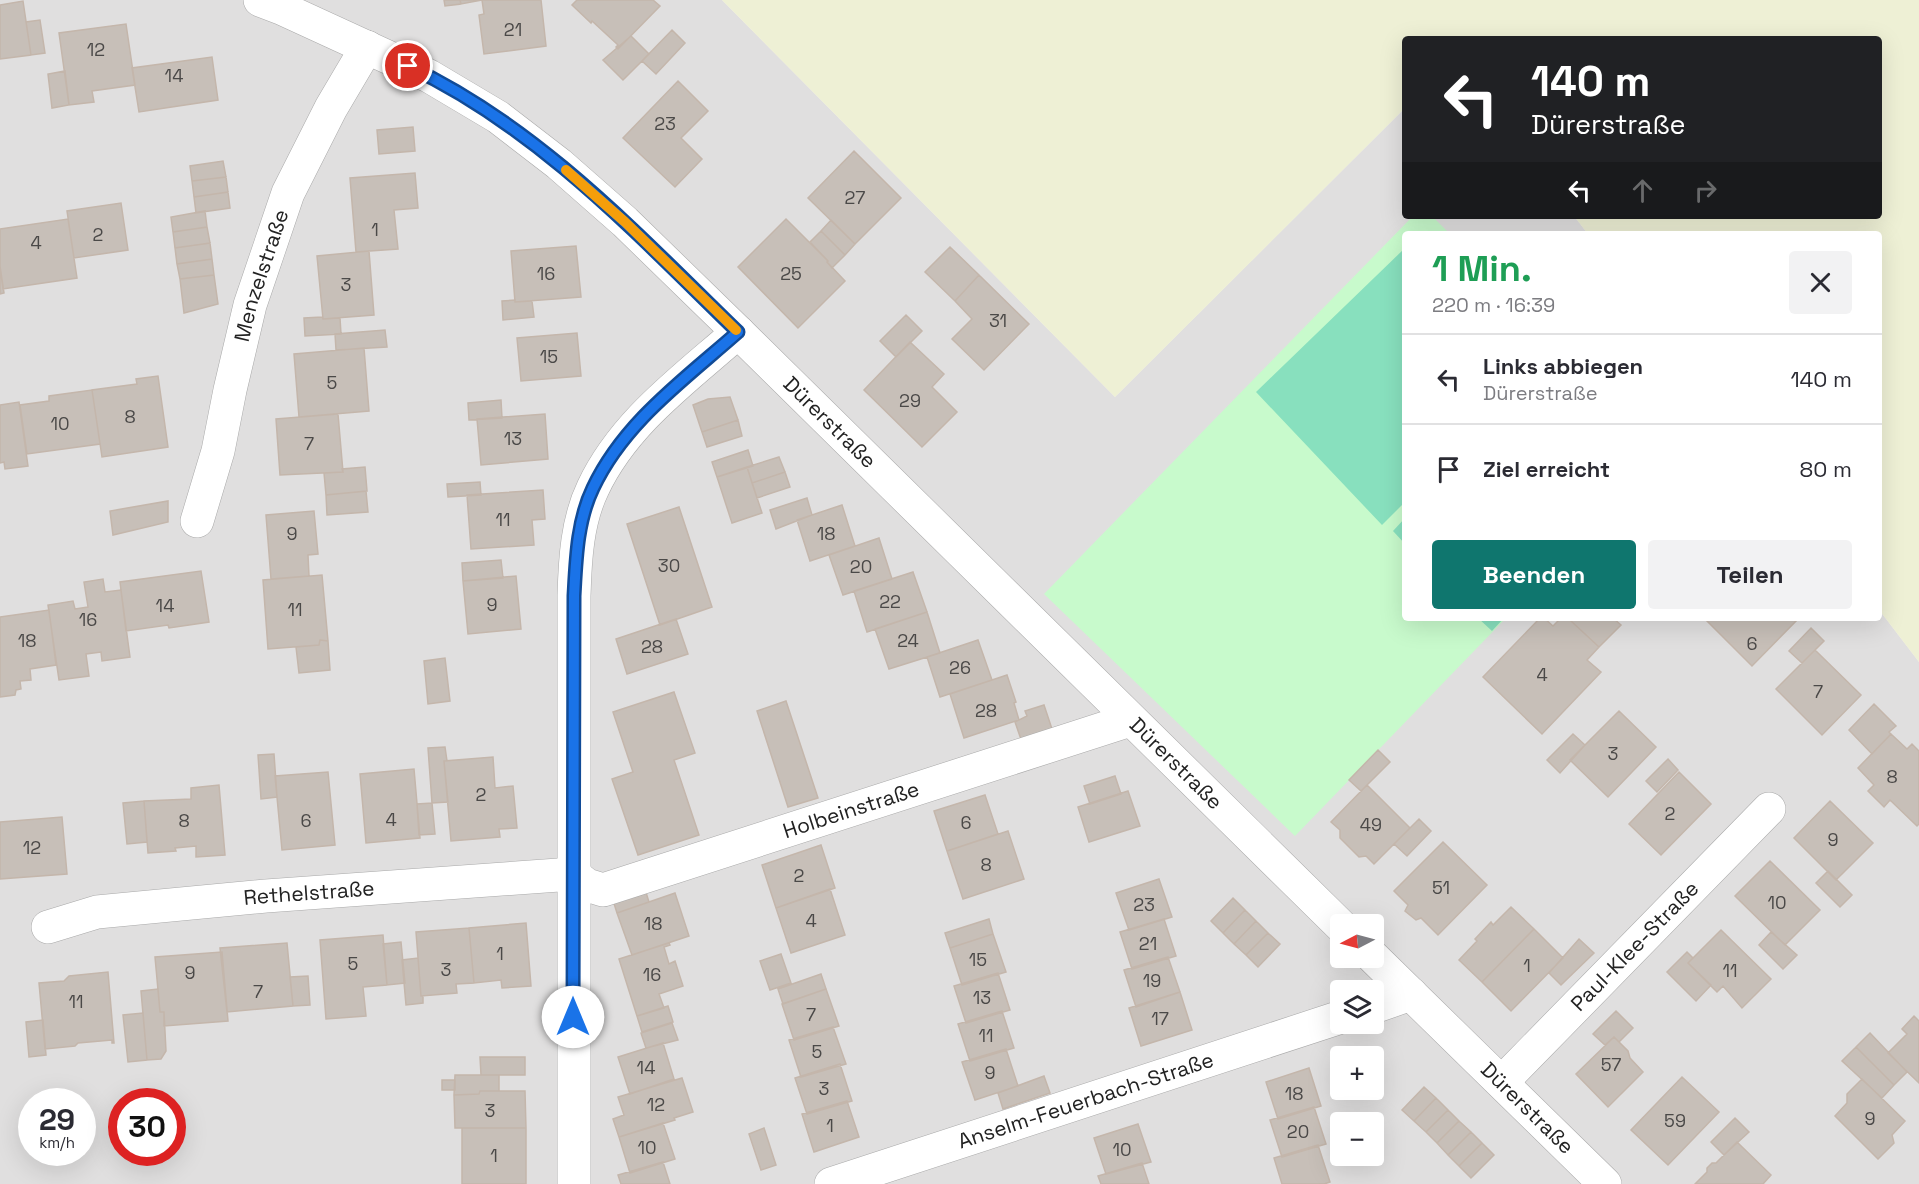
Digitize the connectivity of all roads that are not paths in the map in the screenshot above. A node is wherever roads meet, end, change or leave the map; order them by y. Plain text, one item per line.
1 (260, 0) edge
2 (367, 47) junction
3 (738, 332) junction
4 (197, 521) dead end
5 (1130, 720) junction
6 (1769, 809) dead end
7 (573, 874) junction
8 (1330, 915) edge
9 (48, 927) dead end
10 (1384, 968) edge
11 (1411, 994) junction
12 (1384, 1003) edge
13 (1330, 1021) edge
14 (1502, 1082) junction
15 (574, 1184) edge
16 (831, 1184) edge
17 (1605, 1184) edge

1 - 2 street, Dürerstraße
2 - 3 street, Dürerstraße
2 - 4 street, Menzelstraße
3 - 5 street, Dürerstraße
3 - 7 street
5 - 7 street, Holbeinstraße
5 - 8 street, Dürerstraße
6 - 14 street, Paul-Klee-Straße
7 - 9 street, Rethelstraße
7 - 15 street
10 - 11 street, Dürerstraße
11 - 12 street
11 - 14 street, Dürerstraße
13 - 16 street, Anselm-Feuerbach-Straße
14 - 17 street, Dürerstraße

